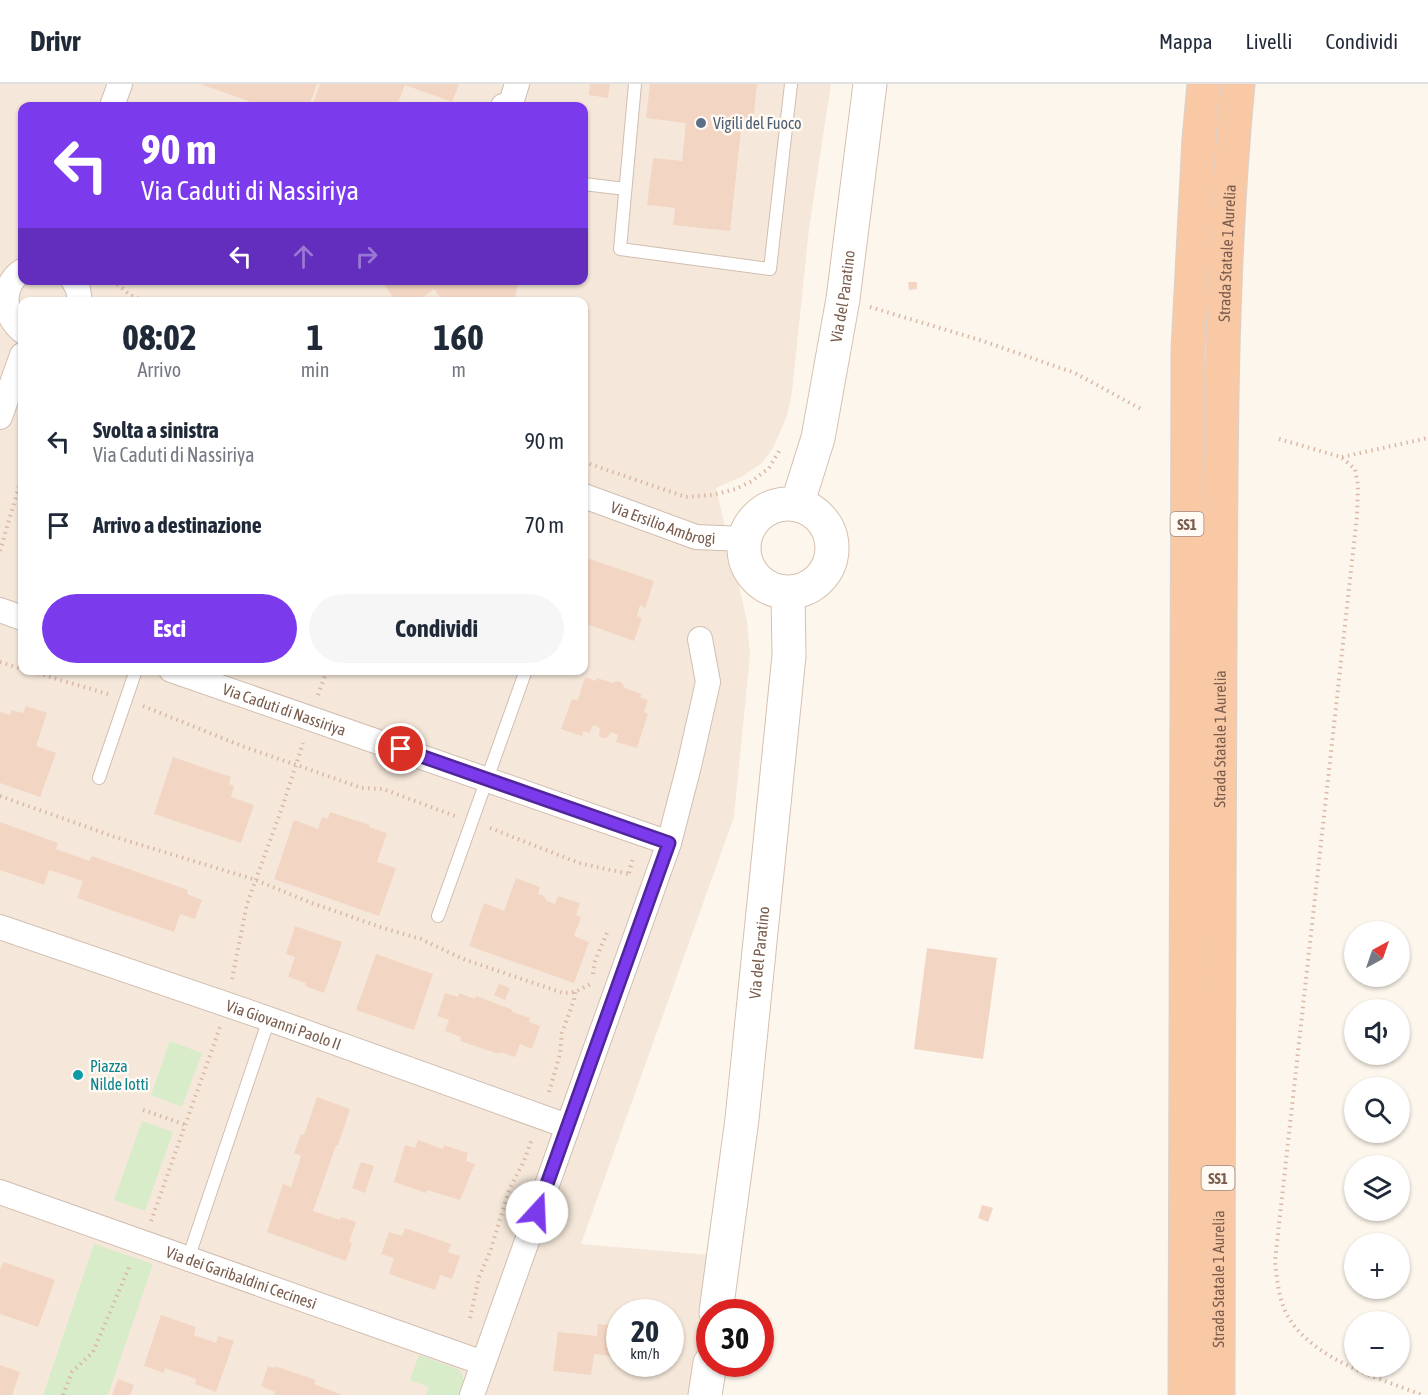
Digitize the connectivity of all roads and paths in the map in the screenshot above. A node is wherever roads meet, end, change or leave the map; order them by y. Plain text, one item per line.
1 (635, 84) edge
2 (791, 84) edge
3 (870, 84) edge
4 (1204, 84) edge
5 (1238, 84) edge
6 (588, 184) edge
7 (625, 189) junction
8 (18, 274) edge
9 (119, 285) edge
10 (4, 291) edge
11 (135, 297) edge
12 (843, 299) junction
13 (18, 327) edge
14 (18, 366) edge
15 (1141, 409) dead end
16 (0, 417) edge
17 (1428, 438) edge
18 (1279, 439) dead end
19 (785, 440) dead end
20 (1341, 457) junction
21 (588, 463) edge
22 (18, 490) edge
23 (588, 497) edge
24 (796, 505) junction
25 (744, 539) junction
26 (0, 552) edge
27 (788, 593) junction
28 (0, 610) edge
29 (18, 617) edge
30 (700, 639) dead end
31 (0, 662) edge
32 (18, 668) edge
33 (44, 675) edge
34 (134, 675) edge
35 (185, 675) edge
36 (325, 675) edge
37 (524, 675) edge
38 (126, 700) junction
39 (310, 718) junction
40 (297, 765) junction
41 (99, 778) dead end
42 (487, 779) junction
43 (0, 796) edge
44 (472, 822) junction
45 (669, 843) junction
46 (629, 874) dead end
47 (256, 880) junction
48 (438, 916) dead end
49 (0, 927) edge
50 (575, 992) junction
51 (615, 992) junction
52 (227, 1005) junction
53 (269, 1019) junction
54 (143, 1110) dead end
55 (540, 1116) junction
56 (186, 1125) junction
57 (567, 1126) junction
58 (0, 1192) edge
59 (143, 1242) junction
60 (188, 1259) junction
61 (718, 1299) edge
62 (458, 1355) junction
63 (483, 1364) junction
64 (708, 1377) edge
65 (63, 1395) edge
66 (472, 1395) edge
67 (705, 1395) edge
68 (1185, 1395) edge
69 (1218, 1395) edge
70 (1422, 1395) edge

1 - 7 lane
2 - 7 lane
3 - 12 main road, Via del Paratino
4 - 68 highway, Strada Statale 1 Aurelia / SS1
5 - 69 highway, Strada Statale 1 Aurelia / SS1
6 - 7 lane
8 - 10 street
9 - 11 path
10 - 13 street
12 - 15 path
12 - 24 main road, Via del Paratino
14 - 16 street
17 - 20 path
18 - 20 path
19 - 21 path
20 - 70 path
22 - 26 path
23 - 25 street, Via Ersilio Ambrogi
24 - 25 main road
24 - 27 main road
25 - 27 main road
27 - 61 main road, Via del Paratino
28 - 29 street
30 - 45 street
31 - 32 path
33 - 38 path
34 - 38 lane
35 - 39 street, Via Caduti di Nassiriya
36 - 39 path
37 - 42 lane
38 - 40 path
38 - 41 lane
39 - 40 path
39 - 42 street, Via Caduti di Nassiriya
40 - 44 path
40 - 47 path
42 - 44 lane
42 - 45 street, Via Caduti di Nassiriya
43 - 47 path
44 - 46 path
44 - 48 lane
45 - 51 street
47 - 50 path
47 - 52 path
49 - 52 street, Via Giovanni Paolo II
50 - 51 path
50 - 55 path
51 - 57 street
52 - 53 street, Via Giovanni Paolo II
52 - 56 path
53 - 55 street, Via Giovanni Paolo II
53 - 60 lane
54 - 56 path
55 - 57 street, Via Giovanni Paolo II
55 - 62 path
56 - 59 path
57 - 63 street
58 - 59 street, Via dei Garibaldini Cecinesi
59 - 60 street, Via dei Garibaldini Cecinesi
59 - 65 path
60 - 62 street, Via dei Garibaldini Cecinesi
62 - 63 street, Via dei Garibaldini Cecinesi
63 - 66 street
64 - 67 main road

